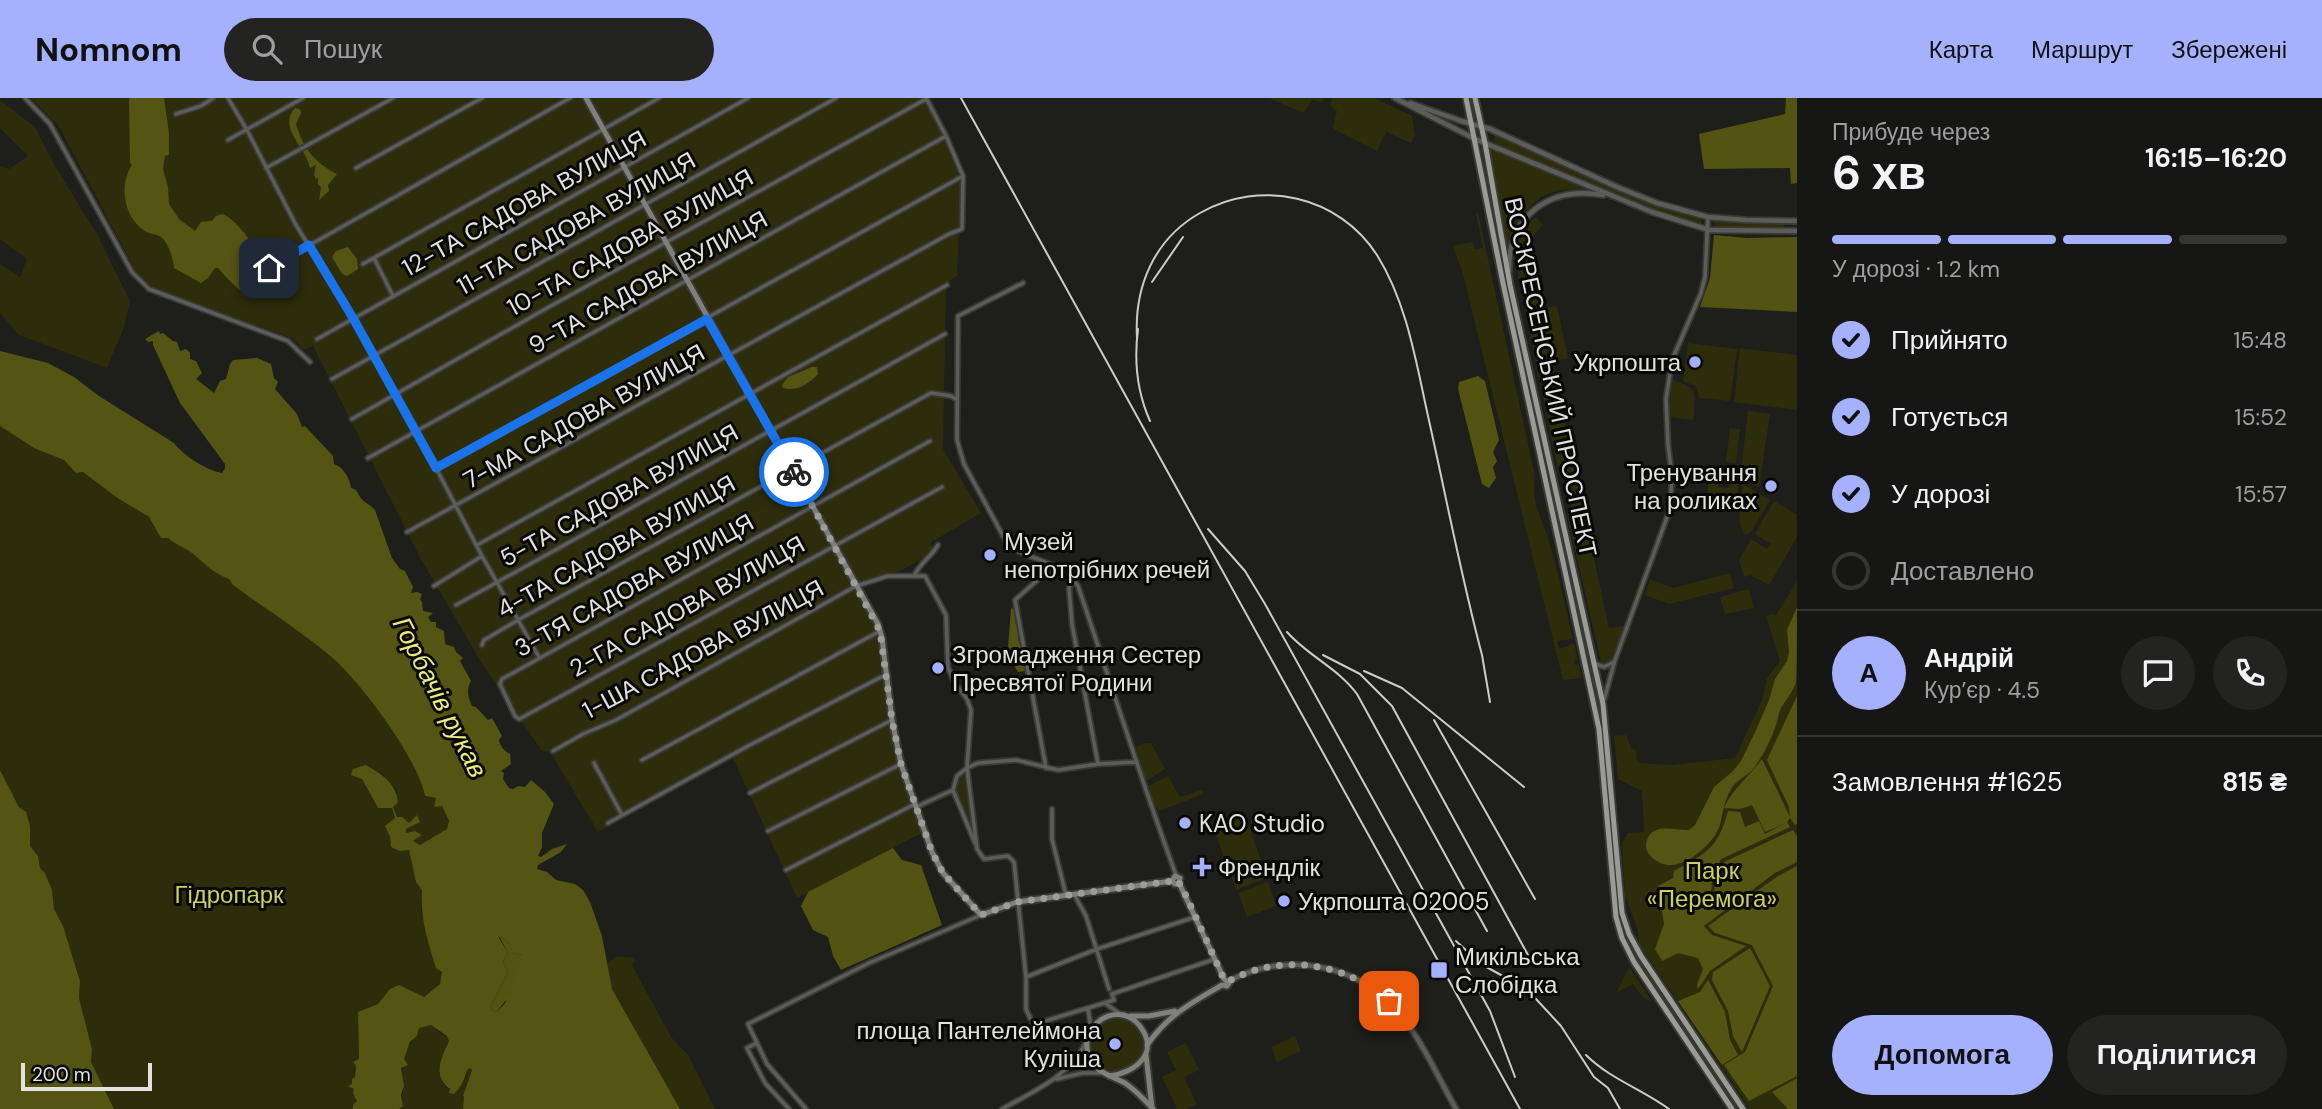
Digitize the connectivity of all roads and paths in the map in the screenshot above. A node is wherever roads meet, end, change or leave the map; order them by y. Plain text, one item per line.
1 (25, 98) edge
2 (214, 98) edge
3 (228, 98) edge
4 (303, 98) edge
5 (393, 98) edge
6 (482, 98) edge
7 (570, 98) edge
8 (586, 98) edge
9 (659, 98) edge
10 (748, 98) edge
11 (836, 98) edge
12 (926, 98) edge
13 (1466, 98) edge
14 (1475, 98) edge
15 (1397, 99) edge
16 (176, 114) dead end
17 (1472, 124) junction
18 (1481, 126) junction
19 (603, 129) junction
20 (247, 130) junction
21 (946, 136) junction
22 (1475, 139) junction
23 (228, 140) dead end
24 (1485, 142) junction
25 (625, 167) junction
26 (266, 168) junction
27 (356, 168) dead end
28 (963, 176) junction
29 (1613, 197) junction
30 (1657, 202) junction
31 (645, 204) junction
32 (1652, 212) junction
33 (1709, 217) junction
34 (1797, 220) edge
35 (1788, 221) junction
36 (1709, 230) junction
37 (1797, 231) edge
38 (1788, 232) junction
39 (665, 242) junction
40 (309, 245) junction
41 (374, 258) junction
42 (363, 264) dead end
43 (269, 268) dead end
44 (686, 281) junction
45 (1023, 283) dead end
46 (947, 285) dead end
47 (1510, 285) junction
48 (393, 296) junction
49 (353, 318) junction
50 (707, 319) junction
51 (946, 334) dead end
52 (317, 339) dead end
53 (374, 356) junction
54 (729, 356) junction
55 (310, 362) dead end
56 (332, 379) dead end
57 (750, 393) junction
58 (394, 394) junction
59 (956, 398) junction
60 (352, 419) dead end
61 (415, 431) junction
62 (771, 432) junction
63 (930, 441) dead end
64 (368, 458) dead end
65 (436, 468) junction
66 (792, 468) junction
67 (942, 487) dead end
68 (456, 507) junction
69 (813, 507) junction
70 (407, 533) dead end
71 (477, 545) junction
72 (833, 545) junction
73 (938, 545) dead end
74 (482, 556) junction
75 (1055, 566) junction
76 (914, 576) junction
77 (1074, 580) junction
78 (497, 583) junction
79 (434, 586) dead end
80 (856, 586) junction
81 (456, 606) dead end
82 (518, 620) junction
83 (880, 631) junction
84 (482, 645) dead end
85 (539, 657) junction
86 (1615, 660) junction
87 (1594, 662) junction
88 (887, 674) junction
89 (502, 679) joint
90 (1603, 705) junction
91 (892, 720) junction
92 (553, 751) dead end
93 (642, 760) dead end
94 (1137, 762) junction
95 (594, 763) dead end
96 (901, 764) junction
97 (1098, 764) junction
98 (967, 768) junction
99 (1046, 768) junction
100 (953, 790) junction
101 (750, 793) dead end
102 (915, 806) junction
103 (1052, 809) dead end
104 (622, 814) junction
105 (608, 823) dead end
106 (768, 831) dead end
107 (977, 849) junction
108 (786, 870) dead end
109 (1176, 880) junction
110 (1074, 894) junction
111 (1066, 895) junction
112 (1017, 902) junction
113 (981, 915) junction
114 (1196, 916) junction
115 (1097, 949) junction
116 (1214, 959) junction
117 (1026, 977) junction
118 (1225, 982) junction
119 (1109, 989) dead end
120 (1105, 1003) junction
121 (1088, 1008) junction
122 (1178, 1011) junction
123 (1124, 1015) junction
124 (1030, 1018) dead end
125 (1032, 1025) dead end
126 (1091, 1029) junction
127 (1088, 1037) junction
128 (757, 1043) junction
129 (1147, 1049) junction
130 (1106, 1074) junction
131 (1055, 1079) junction
132 (1152, 1108) edge
133 (789, 1109) edge
134 (806, 1109) edge
135 (1002, 1109) edge
136 (1456, 1109) edge
137 (1731, 1109) edge
138 (1743, 1109) edge

1 - 55 street
2 - 16 street
3 - 20 street
4 - 20 street
5 - 26 street
6 - 27 street
7 - 40 street
8 - 19 main road
9 - 19 street
10 - 25 street, 12-ТА САДОВА ВУЛИЦЯ
11 - 31 street, 11-ТА САДОВА ВУЛИЦЯ
12 - 21 street
12 - 39 street, 10-ТА САДОВА ВУЛИЦЯ
13 - 17 main road, ВОСКРЕСЕНСЬКИЙ ПРОСПЕКТ
14 - 18 main road, ВОСКРЕСЕНСЬКИЙ ПРОСПЕКТ
15 - 17 street
15 - 22 street
17 - 18 street
17 - 22 main road, ВОСКРЕСЕНСЬКИЙ ПРОСПЕКТ
18 - 24 main road, ВОСКРЕСЕНСЬКИЙ ПРОСПЕКТ
18 - 30 street
19 - 25 main road
19 - 41 street
20 - 23 street
20 - 26 street
21 - 28 street
21 - 44 street, 9-ТА САДОВА ВУЛИЦЯ
22 - 24 street
22 - 137 main road, ВОСКРЕСЕНСЬКИЙ ПРОСПЕКТ
24 - 29 street
24 - 47 main road, ВОСКРЕСЕНСЬКИЙ ПРОСПЕКТ
25 - 31 main road
25 - 48 street, 12-ТА САДОВА ВУЛИЦЯ
26 - 40 street
28 - 50 street
28 - 54 street, 7-МА САДОВА ВУЛИЦЯ
29 - 32 street
29 - 47 street
30 - 32 street
30 - 33 street
31 - 39 main road
31 - 53 street, 11-ТА САДОВА ВУЛИЦЯ
32 - 36 street
33 - 35 street
33 - 36 street
34 - 35 street
35 - 38 street
36 - 38 street
36 - 86 street
37 - 38 street
39 - 44 main road
39 - 58 street, 10-ТА САДОВА ВУЛИЦЯ
40 - 43 street
40 - 49 street
41 - 42 street
41 - 48 street
44 - 50 main road
44 - 61 street, 9-ТА САДОВА ВУЛИЦЯ
45 - 59 street
46 - 57 street
47 - 87 main road, ВОСКРЕСЕНСЬКИЙ ПРОСПЕКТ
48 - 49 street, 12-ТА САДОВА ВУЛИЦЯ
49 - 52 street, 12-ТА САДОВА ВУЛИЦЯ
49 - 53 street
50 - 54 main road
50 - 65 street
51 - 62 street, 5-ТА САДОВА ВУЛИЦЯ
53 - 56 street, 11-ТА САДОВА ВУЛИЦЯ
53 - 58 street
54 - 57 main road
54 - 68 street, 7-МА САДОВА ВУЛИЦЯ
57 - 62 main road
57 - 71 street
58 - 60 street, 10-ТА САДОВА ВУЛИЦЯ
58 - 61 street
59 - 66 street, 4-ТА САДОВА ВУЛИЦЯ
59 - 75 street
61 - 64 street, 9-ТА САДОВА ВУЛИЦЯ
61 - 65 street
62 - 66 main road
62 - 78 street, 5-ТА САДОВА ВУЛИЦЯ
63 - 69 street, 3-ТЯ САДОВА ВУЛИЦЯ
65 - 68 street
66 - 69 main road
66 - 82 street, 4-ТА САДОВА ВУЛИЦЯ
67 - 72 street, 2-ГА САДОВА ВУЛИЦЯ
68 - 70 street, 7-МА САДОВА ВУЛИЦЯ
68 - 71 street
69 - 72 main road
69 - 85 street, 3-ТЯ САДОВА ВУЛИЦЯ
71 - 74 street
72 - 80 main road
72 - 89 street, 2-ГА САДОВА ВУЛИЦЯ
73 - 76 street
74 - 78 street
74 - 79 street
75 - 77 street
75 - 99 street
76 - 80 street, 1-ША САДОВА ВУЛИЦЯ
76 - 98 street
77 - 94 street
77 - 97 street
78 - 81 street, 5-ТА САДОВА ВУЛИЦЯ
78 - 82 street
80 - 83 main road
80 - 92 street, 1-ША САДОВА ВУЛИЦЯ
82 - 84 street, 4-ТА САДОВА ВУЛИЦЯ
82 - 85 street
83 - 88 main road
83 - 93 street
85 - 89 street, 3-ТЯ САДОВА ВУЛИЦЯ
86 - 87 street
86 - 90 street
87 - 90 main road, ВОСКРЕСЕНСЬКИЙ ПРОСПЕКТ
88 - 91 main road
88 - 104 street
90 - 138 main road, ВОСКРЕСЕНСЬКИЙ ПРОСПЕКТ
91 - 96 main road
91 - 101 street
94 - 97 street
94 - 109 street
95 - 104 street
96 - 102 main road
96 - 106 street
97 - 99 street
98 - 99 street
98 - 100 street
98 - 107 street
100 - 102 street
100 - 107 street
102 - 108 street
102 - 113 main road
103 - 111 street
104 - 105 street
107 - 112 street
109 - 110 main road
109 - 114 main road
110 - 111 main road
110 - 115 street
111 - 112 main road
112 - 113 main road
112 - 117 street
113 - 128 street
114 - 115 street
114 - 116 main road
115 - 117 street
115 - 119 street
116 - 118 main road
116 - 120 street
117 - 124 street
118 - 122 main road
118 - 136 street
120 - 121 street
120 - 123 street
121 - 125 street
121 - 126 street
122 - 123 main road
122 - 129 main road
123 - 126 main road
123 - 129 main road
126 - 127 main road
127 - 130 main road
127 - 131 street
128 - 133 street
128 - 134 street
129 - 130 main road
129 - 132 main road
130 - 131 street
130 - 132 main road
131 - 135 street

